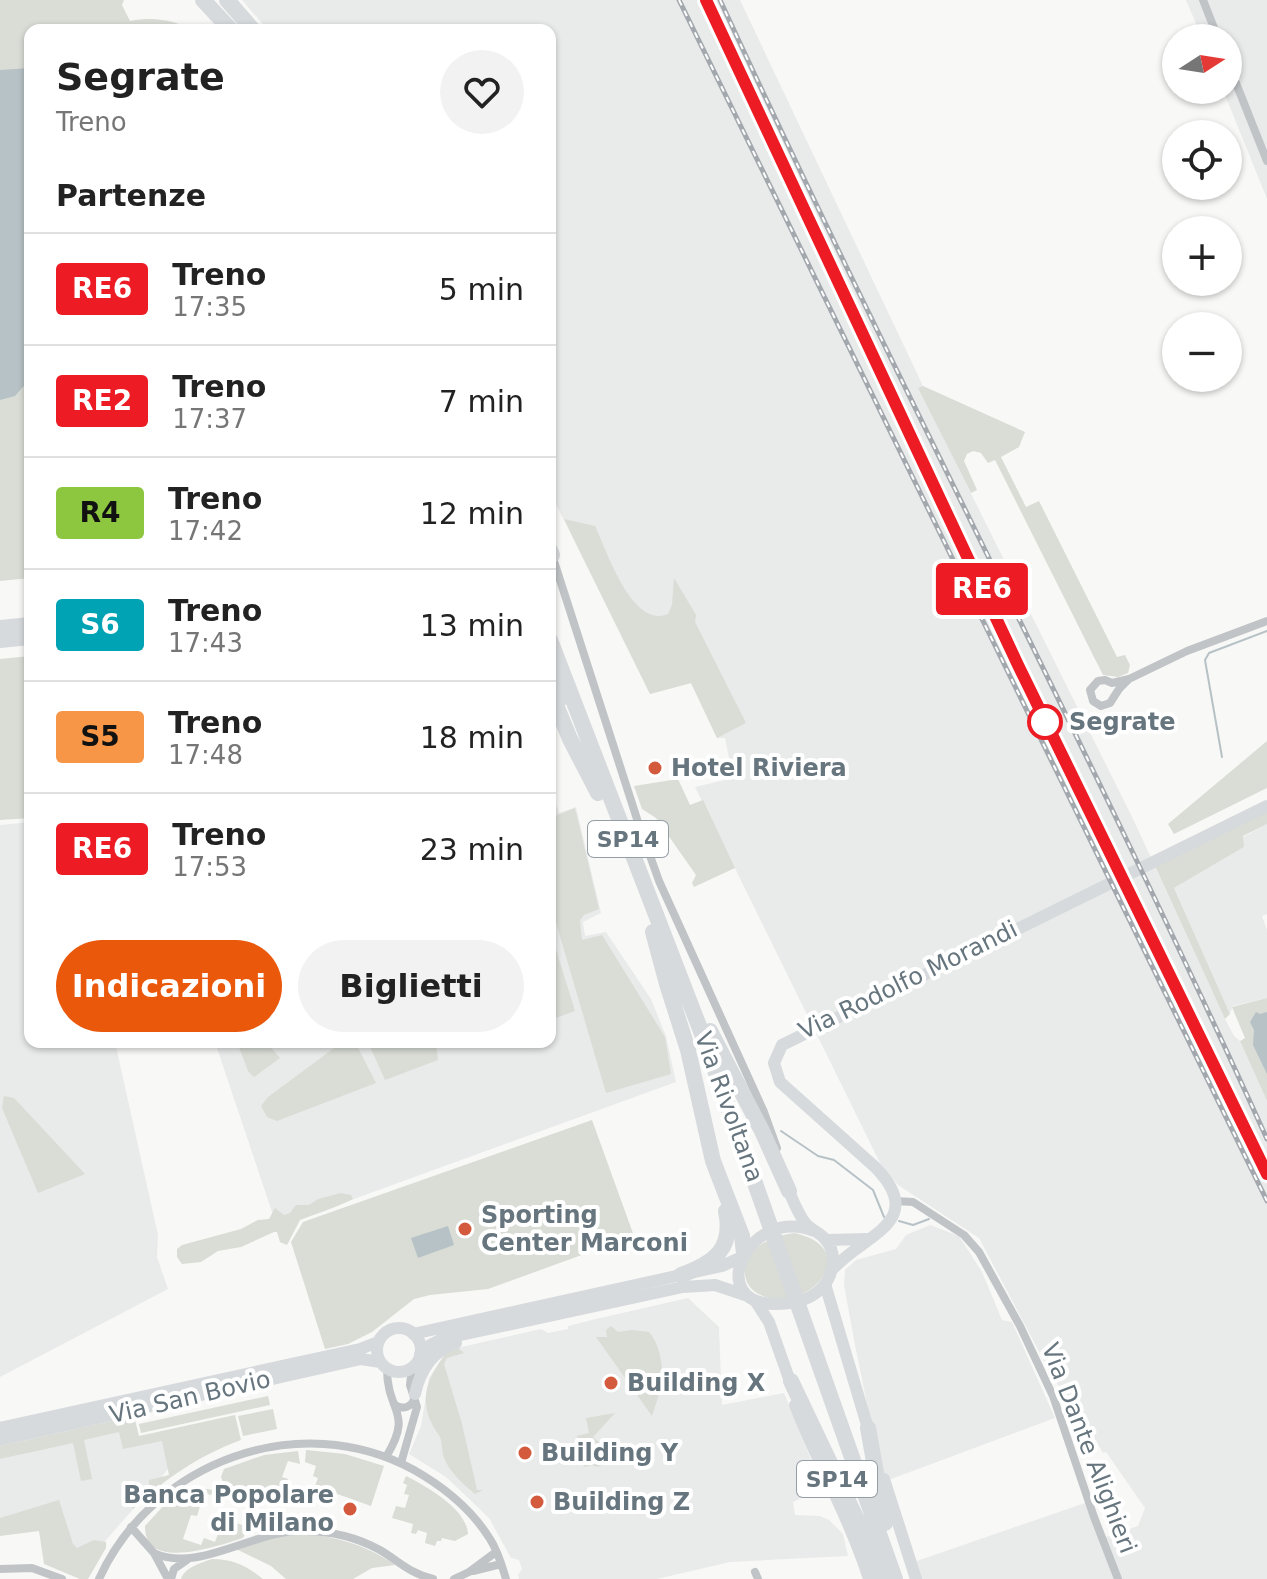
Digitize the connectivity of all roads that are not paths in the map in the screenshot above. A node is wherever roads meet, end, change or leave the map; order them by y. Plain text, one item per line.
1 (203, 0) edge
2 (224, 0) edge
3 (1203, 0) edge
4 (225, 24) edge
5 (242, 24) edge
6 (247, 24) edge
7 (1212, 24) edge
8 (1242, 98) edge
9 (1267, 161) edge
10 (556, 568) edge
11 (1267, 621) edge
12 (24, 626) edge
13 (0, 628) edge
14 (24, 638) edge
15 (0, 640) edge
16 (556, 641) edge
17 (556, 657) edge
18 (1129, 679) junction
19 (1112, 683) junction
20 (567, 687) junction
21 (556, 688) edge
22 (1116, 694) junction
23 (556, 706) edge
24 (598, 793) junction
25 (1267, 806) edge
26 (656, 925) junction
27 (718, 1174) junction
28 (789, 1191) junction
29 (895, 1201) junction
30 (814, 1231) junction
31 (871, 1239) junction
32 (826, 1240) junction
33 (743, 1255) junction
34 (831, 1271) junction
35 (681, 1275) junction
36 (825, 1284) junction
37 (751, 1298) junction
38 (512, 1326) junction
39 (803, 1329) junction
40 (413, 1334) junction
41 (378, 1342) junction
42 (420, 1354) junction
43 (384, 1366) junction
44 (412, 1367) junction
45 (791, 1381) junction
46 (415, 1394) junction
47 (394, 1404) junction
48 (0, 1428) edge
49 (868, 1428) junction
50 (0, 1440) edge
51 (386, 1457) junction
52 (401, 1463) junction
53 (131, 1527) junction
54 (496, 1552) junction
55 (154, 1553) junction
56 (188, 1559) junction
57 (501, 1564) junction
58 (0, 1569) edge
59 (469, 1572) junction
60 (407, 1574) edge
61 (62, 1579) edge
62 (99, 1579) edge
63 (170, 1579) edge
64 (433, 1579) edge
65 (454, 1579) edge
66 (506, 1579) edge
67 (869, 1579) edge
68 (882, 1579) edge
69 (898, 1579) edge
70 (916, 1579) edge
71 (1118, 1579) edge

1 - 4 highway
2 - 5 highway
2 - 6 highway
3 - 7 street
8 - 9 street
10 - 28 street, Via Rivoltana
11 - 18 street
12 - 13 highway
14 - 15 highway
16 - 20 highway, SP14
17 - 20 highway, Via Rivoltana / SP14
18 - 19 street
18 - 22 street
19 - 22 street
19 - 22 street
20 - 26 highway, Via Rivoltana / SP14
21 - 24 highway, Via Rivoltana / SP14
23 - 24 highway
24 - 26 highway, Via Rivoltana / SP14
25 - 29 main road, Via Rodolfo Morandi
26 - 27 highway
26 - 28 highway, SP14
26 - 39 highway, Via Rivoltana / SP14
27 - 33 highway
27 - 35 highway
28 - 30 main road
29 - 31 main road
29 - 71 street, Via Dante Alighieri
30 - 32 main road
30 - 33 main road
31 - 32 main road
31 - 34 main road
32 - 34 main road
33 - 35 main road
33 - 37 main road
34 - 36 main road
35 - 40 main road
36 - 37 main road
36 - 49 main road
37 - 38 main road
37 - 45 main road
38 - 42 main road
38 - 46 main road
39 - 68 highway, Via Rivoltana / SP14
39 - 69 highway, Via Rivoltana / SP14
40 - 41 main road
40 - 42 main road
41 - 43 main road
41 - 48 main road, Via San Bovio
42 - 44 main road
43 - 44 main road
43 - 47 street
43 - 50 main road, Via San Bovio
44 - 46 street
45 - 67 main road
45 - 68 highway, SP14
46 - 47 street
46 - 52 street
47 - 51 street
49 - 69 highway, SP14
49 - 70 main road
51 - 52 street
51 - 53 street
52 - 54 street
53 - 55 street
53 - 62 street
54 - 57 street
54 - 59 street
55 - 56 street
55 - 63 street
56 - 60 street
56 - 63 street
57 - 59 street
57 - 66 street
58 - 61 street
59 - 65 street
60 - 64 street

